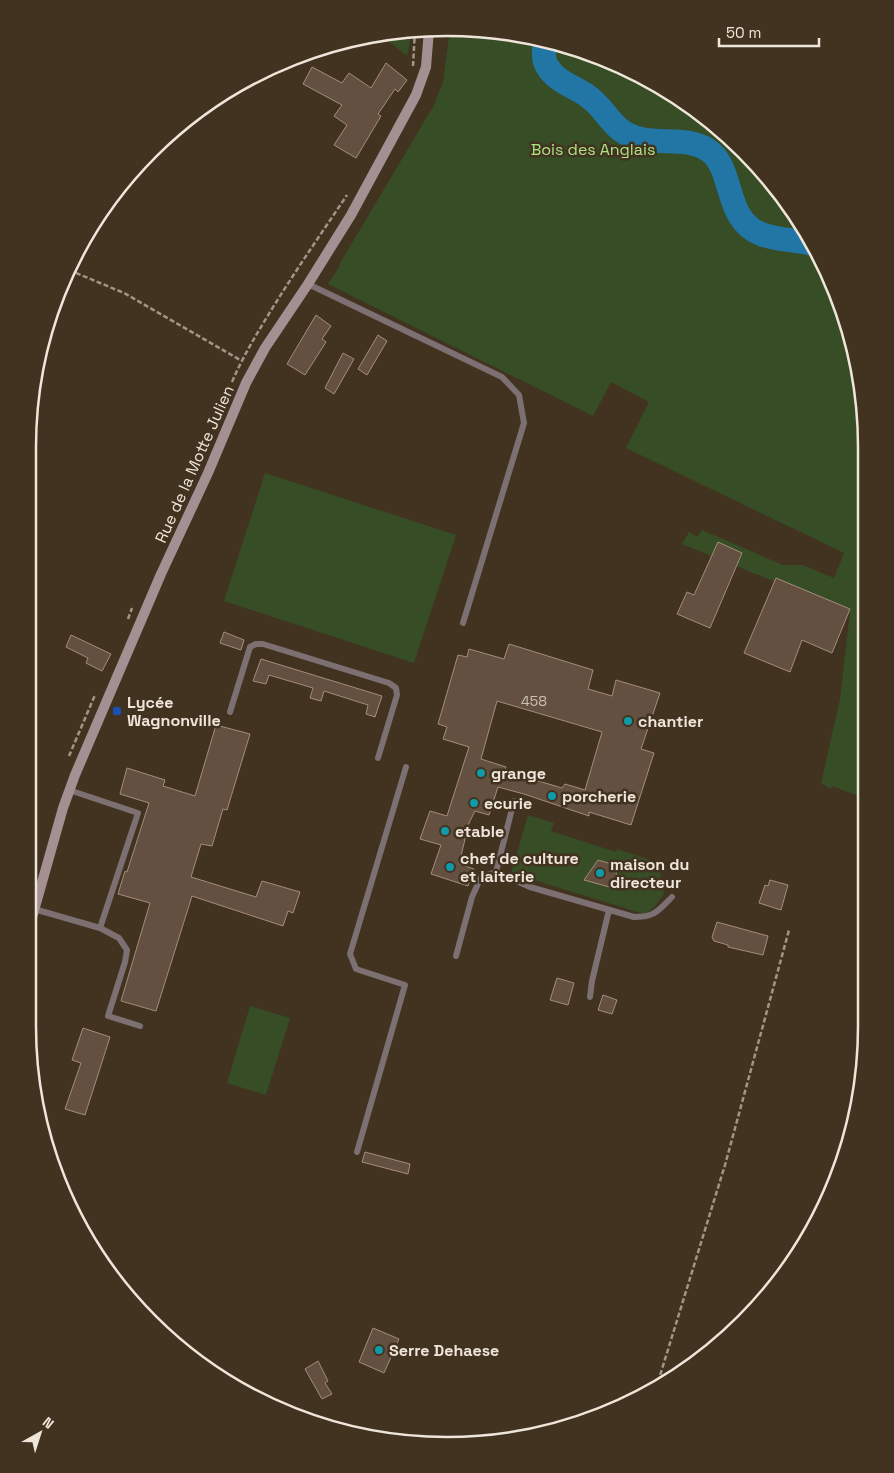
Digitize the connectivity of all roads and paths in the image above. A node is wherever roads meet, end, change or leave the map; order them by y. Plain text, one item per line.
1 (429, 37) edge
2 (76, 273) edge
3 (308, 284) junction
4 (254, 369) junction
5 (463, 623) dead end
6 (230, 712) dead end
7 (378, 758) dead end
8 (406, 767) dead end
9 (69, 790) junction
10 (514, 801) dead end
11 (496, 872) junction
12 (672, 898) dead end
13 (36, 902) edge
14 (36, 910) edge
15 (609, 910) junction
16 (100, 928) junction
17 (789, 930) dead end
18 (456, 956) dead end
19 (590, 997) dead end
20 (140, 1026) dead end
21 (357, 1152) dead end
22 (659, 1378) edge

1 - 3 street, Rue de la Motte Julien
2 - 4 path
3 - 4 street, Rue de la Motte Julien
3 - 5 lane
4 - 9 street, Rue de la Motte Julien
6 - 7 lane
8 - 21 lane
9 - 13 street, Rue de la Motte Julien
9 - 16 lane
10 - 11 lane
11 - 15 lane
11 - 18 lane
12 - 15 lane
14 - 16 lane
15 - 19 lane
16 - 20 lane
17 - 22 path

